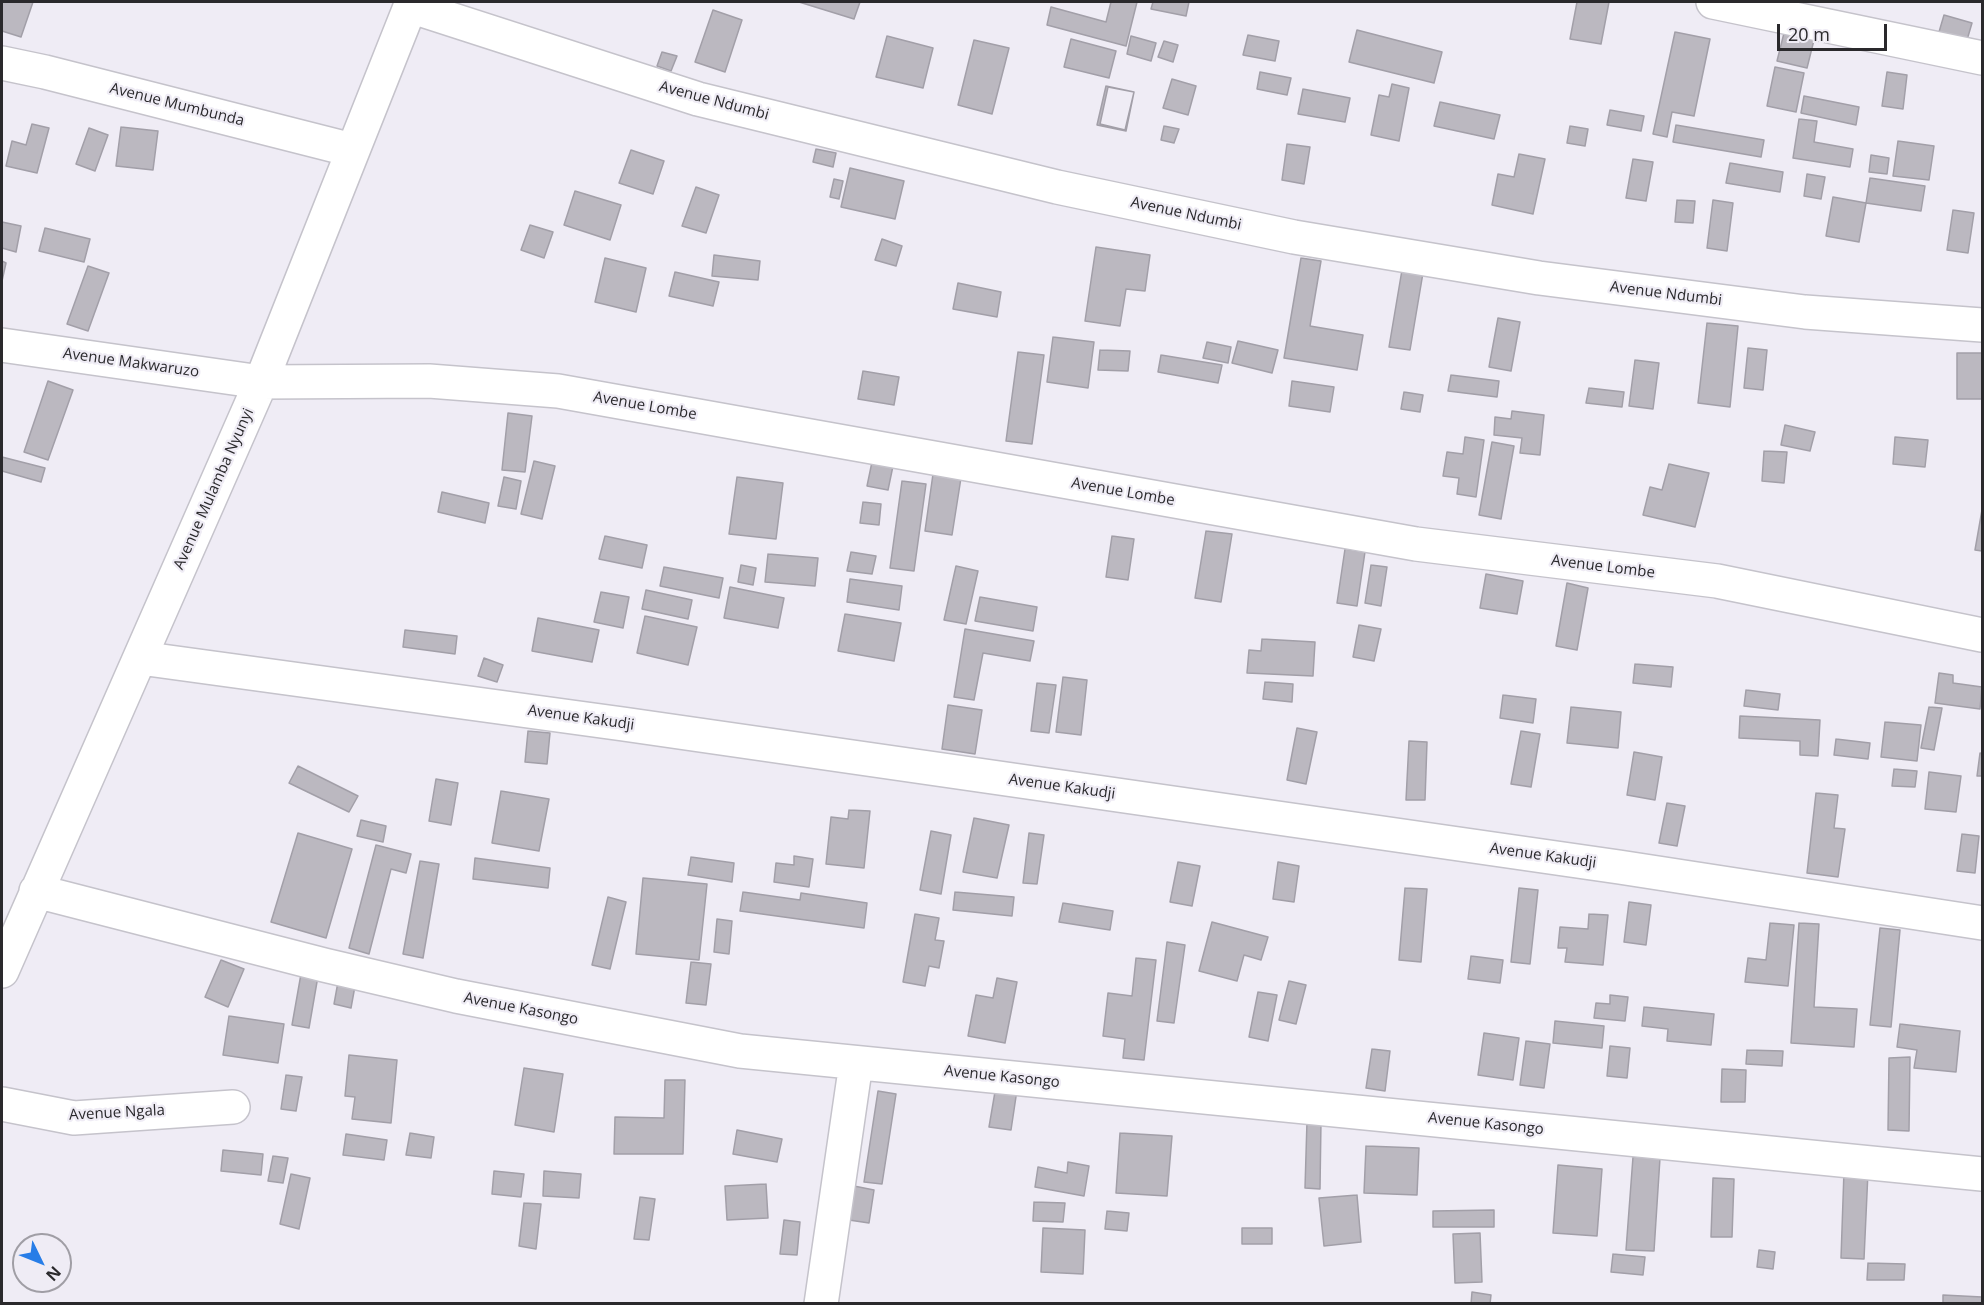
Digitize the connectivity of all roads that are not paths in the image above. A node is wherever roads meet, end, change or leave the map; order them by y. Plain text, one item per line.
1 (1713, 2) edge
2 (411, 4) edge
3 (1983, 58) edge
4 (2, 63) edge
5 (352, 150) junction
6 (1983, 325) edge
7 (2, 345) edge
8 (261, 382) junction
9 (1983, 635) edge
10 (140, 658) junction
11 (36, 891) junction
12 (1983, 923) edge
13 (2, 971) edge
14 (856, 1063) junction
15 (2, 1104) edge
16 (233, 1107) dead end
17 (1983, 1174) edge
18 (821, 1304) edge

1 - 3 street
2 - 5 street, Avenue Mulamba Nyunyi
2 - 6 street, Avenue Ndumbi
4 - 5 street, Avenue Mumbunda
5 - 8 street, Avenue Mulamba Nyunyi
7 - 8 street, Avenue Makwaruzo
8 - 9 street, Avenue Lombe
8 - 10 street, Avenue Mulamba Nyunyi
10 - 11 street, Avenue Mulamba Nyunyi
10 - 12 street, Avenue Kakudji
11 - 13 street, Avenue Mulamba Nyunyi
11 - 14 street, Avenue Kasongo
14 - 17 street, Avenue Kasongo
14 - 18 street
15 - 16 street, Avenue Ngala

